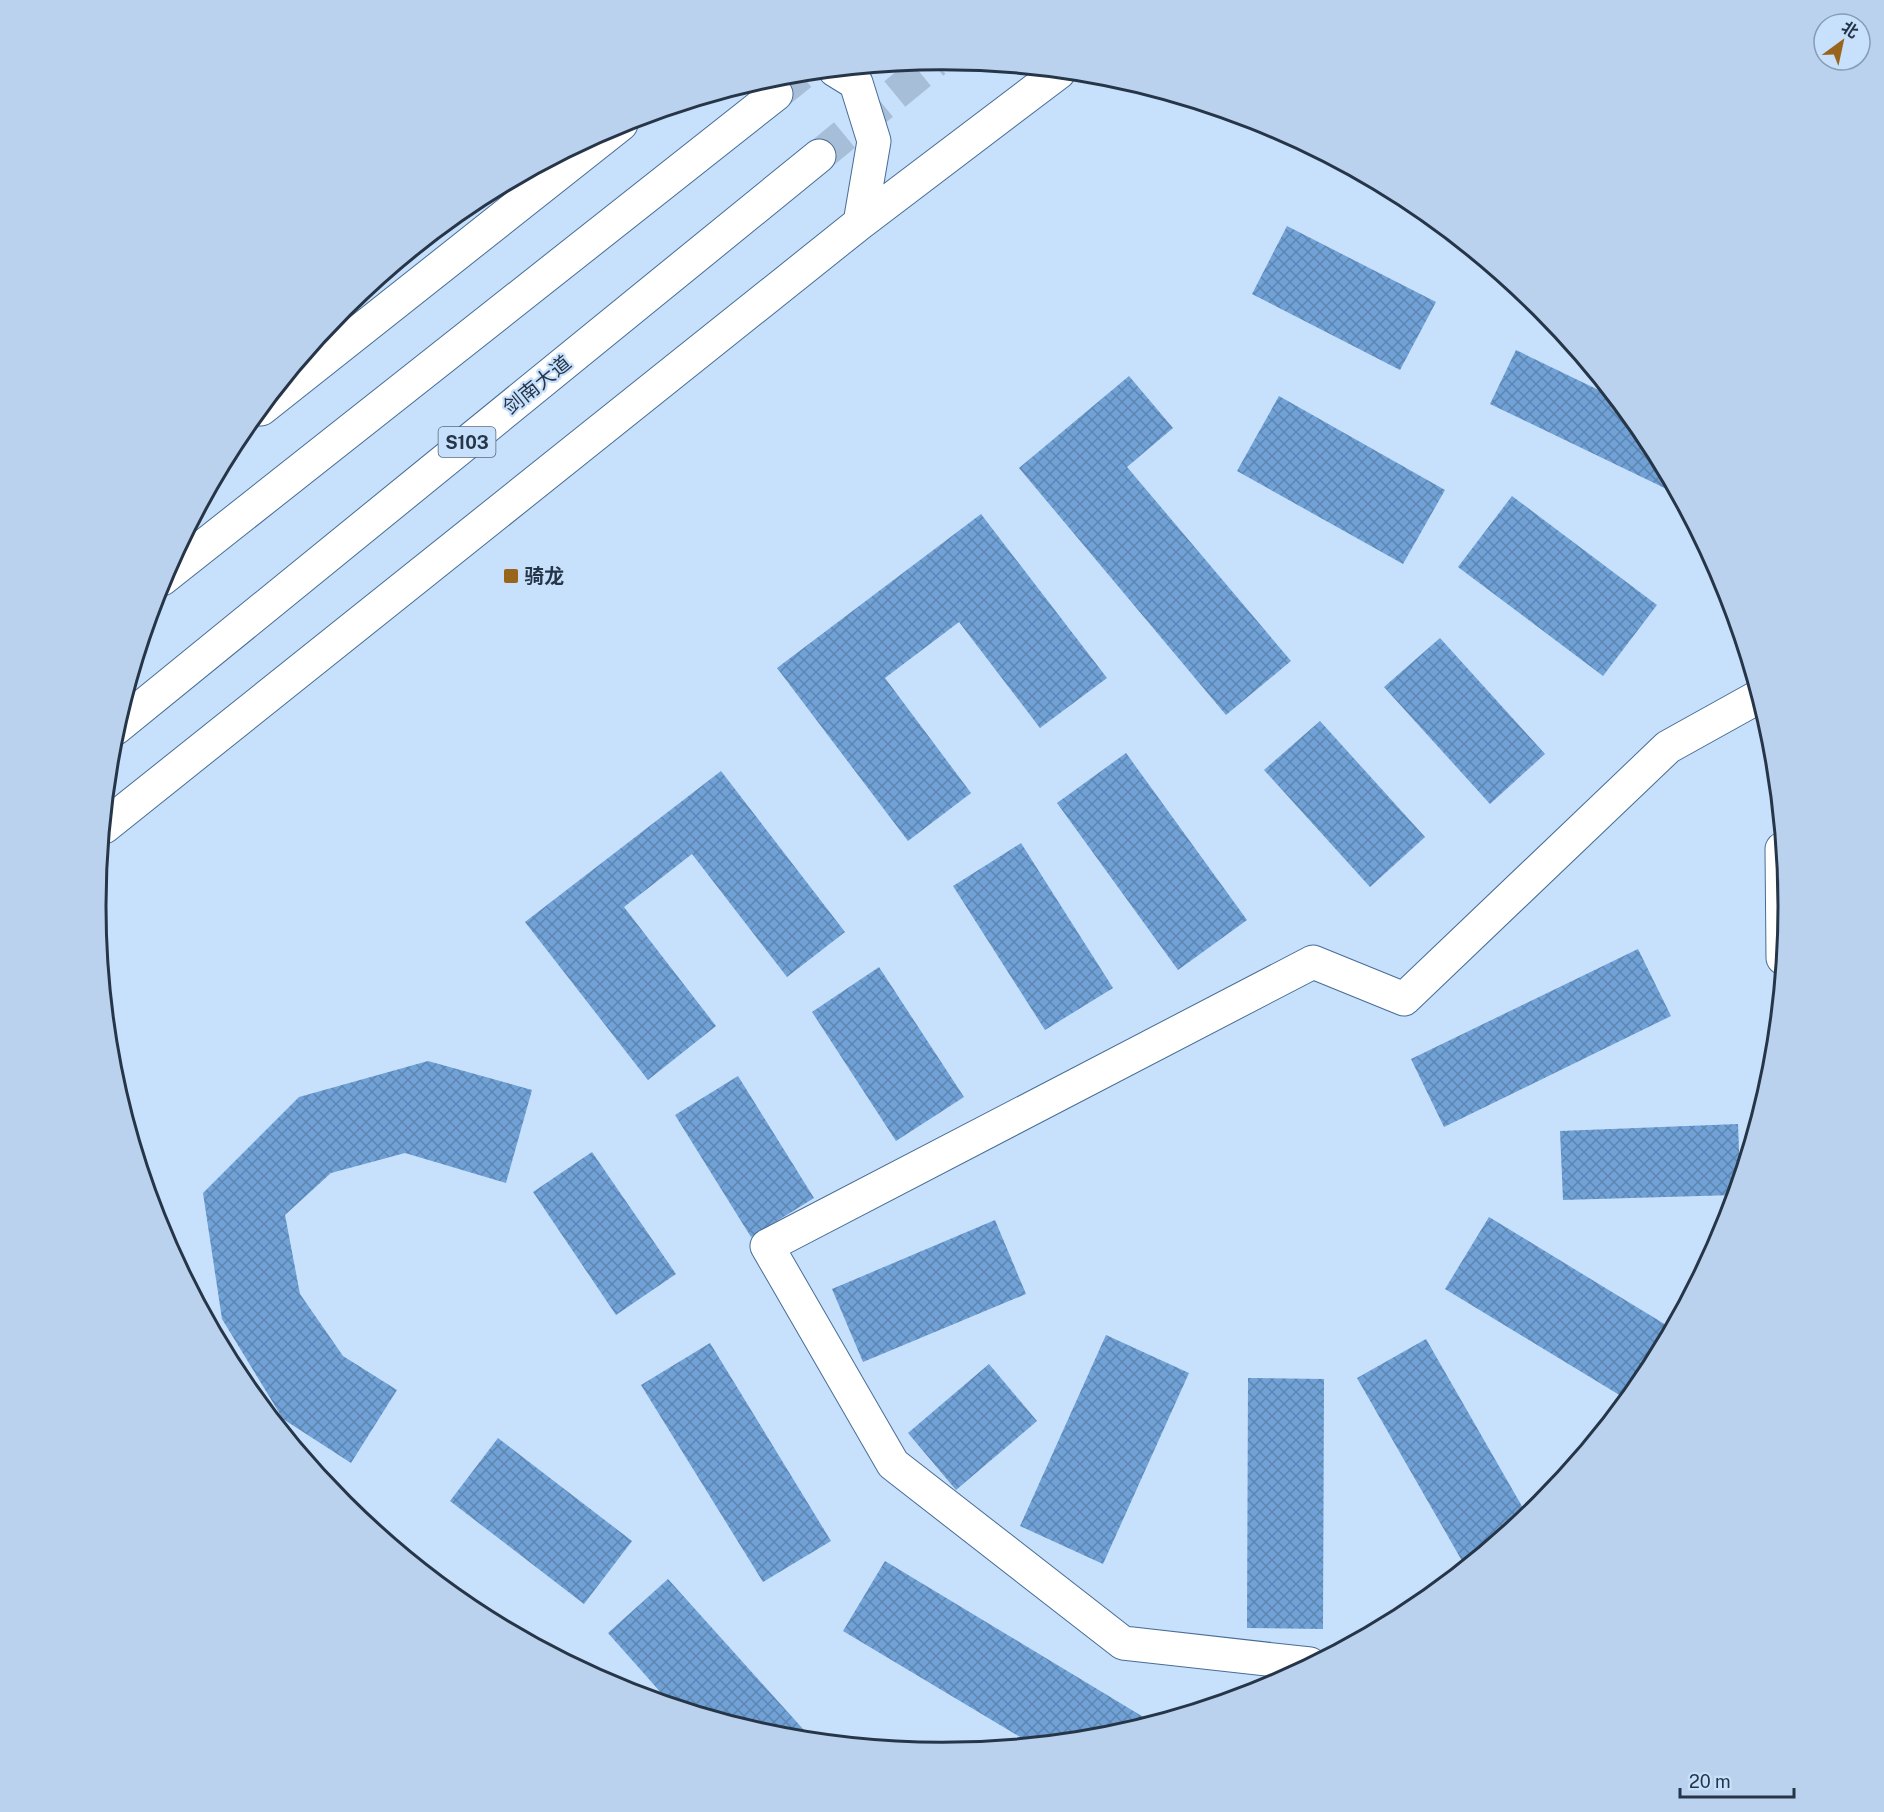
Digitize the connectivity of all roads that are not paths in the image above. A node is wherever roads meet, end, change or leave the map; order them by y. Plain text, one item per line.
1 (846, 77) edge
2 (1051, 78) edge
3 (776, 94) tunnel mouth
4 (589, 149) edge
5 (819, 156) tunnel mouth
6 (860, 223) junction
7 (285, 390) edge
8 (180, 565) edge
9 (1751, 701) edge
10 (129, 718) edge
11 (111, 821) edge
12 (1296, 1662) edge

1 - 6 main road
2 - 6 main road
3 - 8 main road
4 - 7 main road
5 - 10 main road, 剑南大道 / S103
6 - 11 main road
9 - 12 main road

